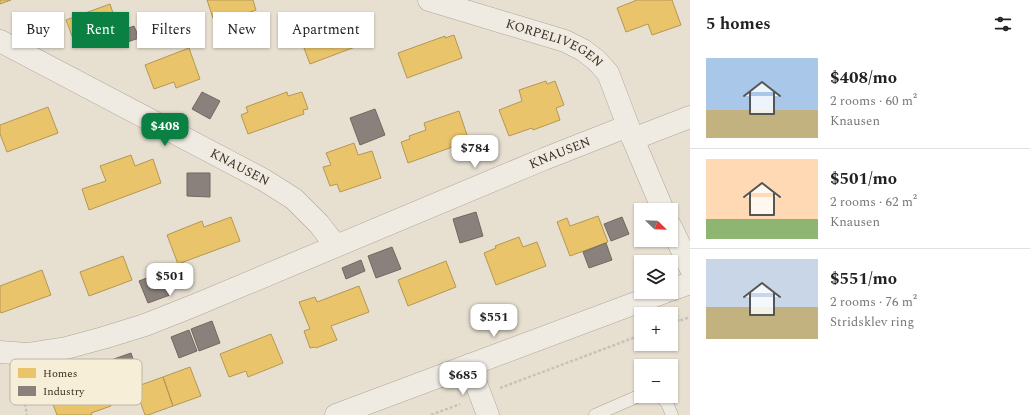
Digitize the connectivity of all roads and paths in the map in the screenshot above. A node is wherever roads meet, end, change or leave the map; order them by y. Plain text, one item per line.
1 (429, 0) edge
2 (0, 41) edge
3 (690, 117) edge
4 (631, 132) junction
5 (660, 203) edge
6 (678, 242) edge
7 (336, 246) junction
8 (690, 268) edge
9 (690, 283) edge
10 (678, 291) edge
11 (661, 299) edge
12 (671, 299) edge
13 (690, 317) edge
14 (679, 321) joint
15 (634, 338) edge
16 (0, 352) edge
17 (27, 354) junction
18 (27, 359) edge
19 (469, 366) junction
20 (634, 398) edge
21 (668, 403) edge
22 (25, 405) edge
23 (484, 405) edge
24 (600, 414) edge
25 (27, 415) edge
26 (336, 415) edge
27 (431, 415) edge
28 (672, 415) edge

1 - 4 street, KORPELIVEGEN
2 - 7 street, KNAUSEN
3 - 4 street
4 - 5 street, KORPELIVEGEN
4 - 7 street, KNAUSEN
6 - 8 street
7 - 17 street, KNAUSEN
9 - 10 street
11 - 19 street
12 - 14 path
13 - 14 path
15 - 23 path
16 - 17 street, KNAUSEN
17 - 18 path
19 - 23 street
19 - 26 street
20 - 24 lane
21 - 28 lane
22 - 25 path
23 - 27 path

